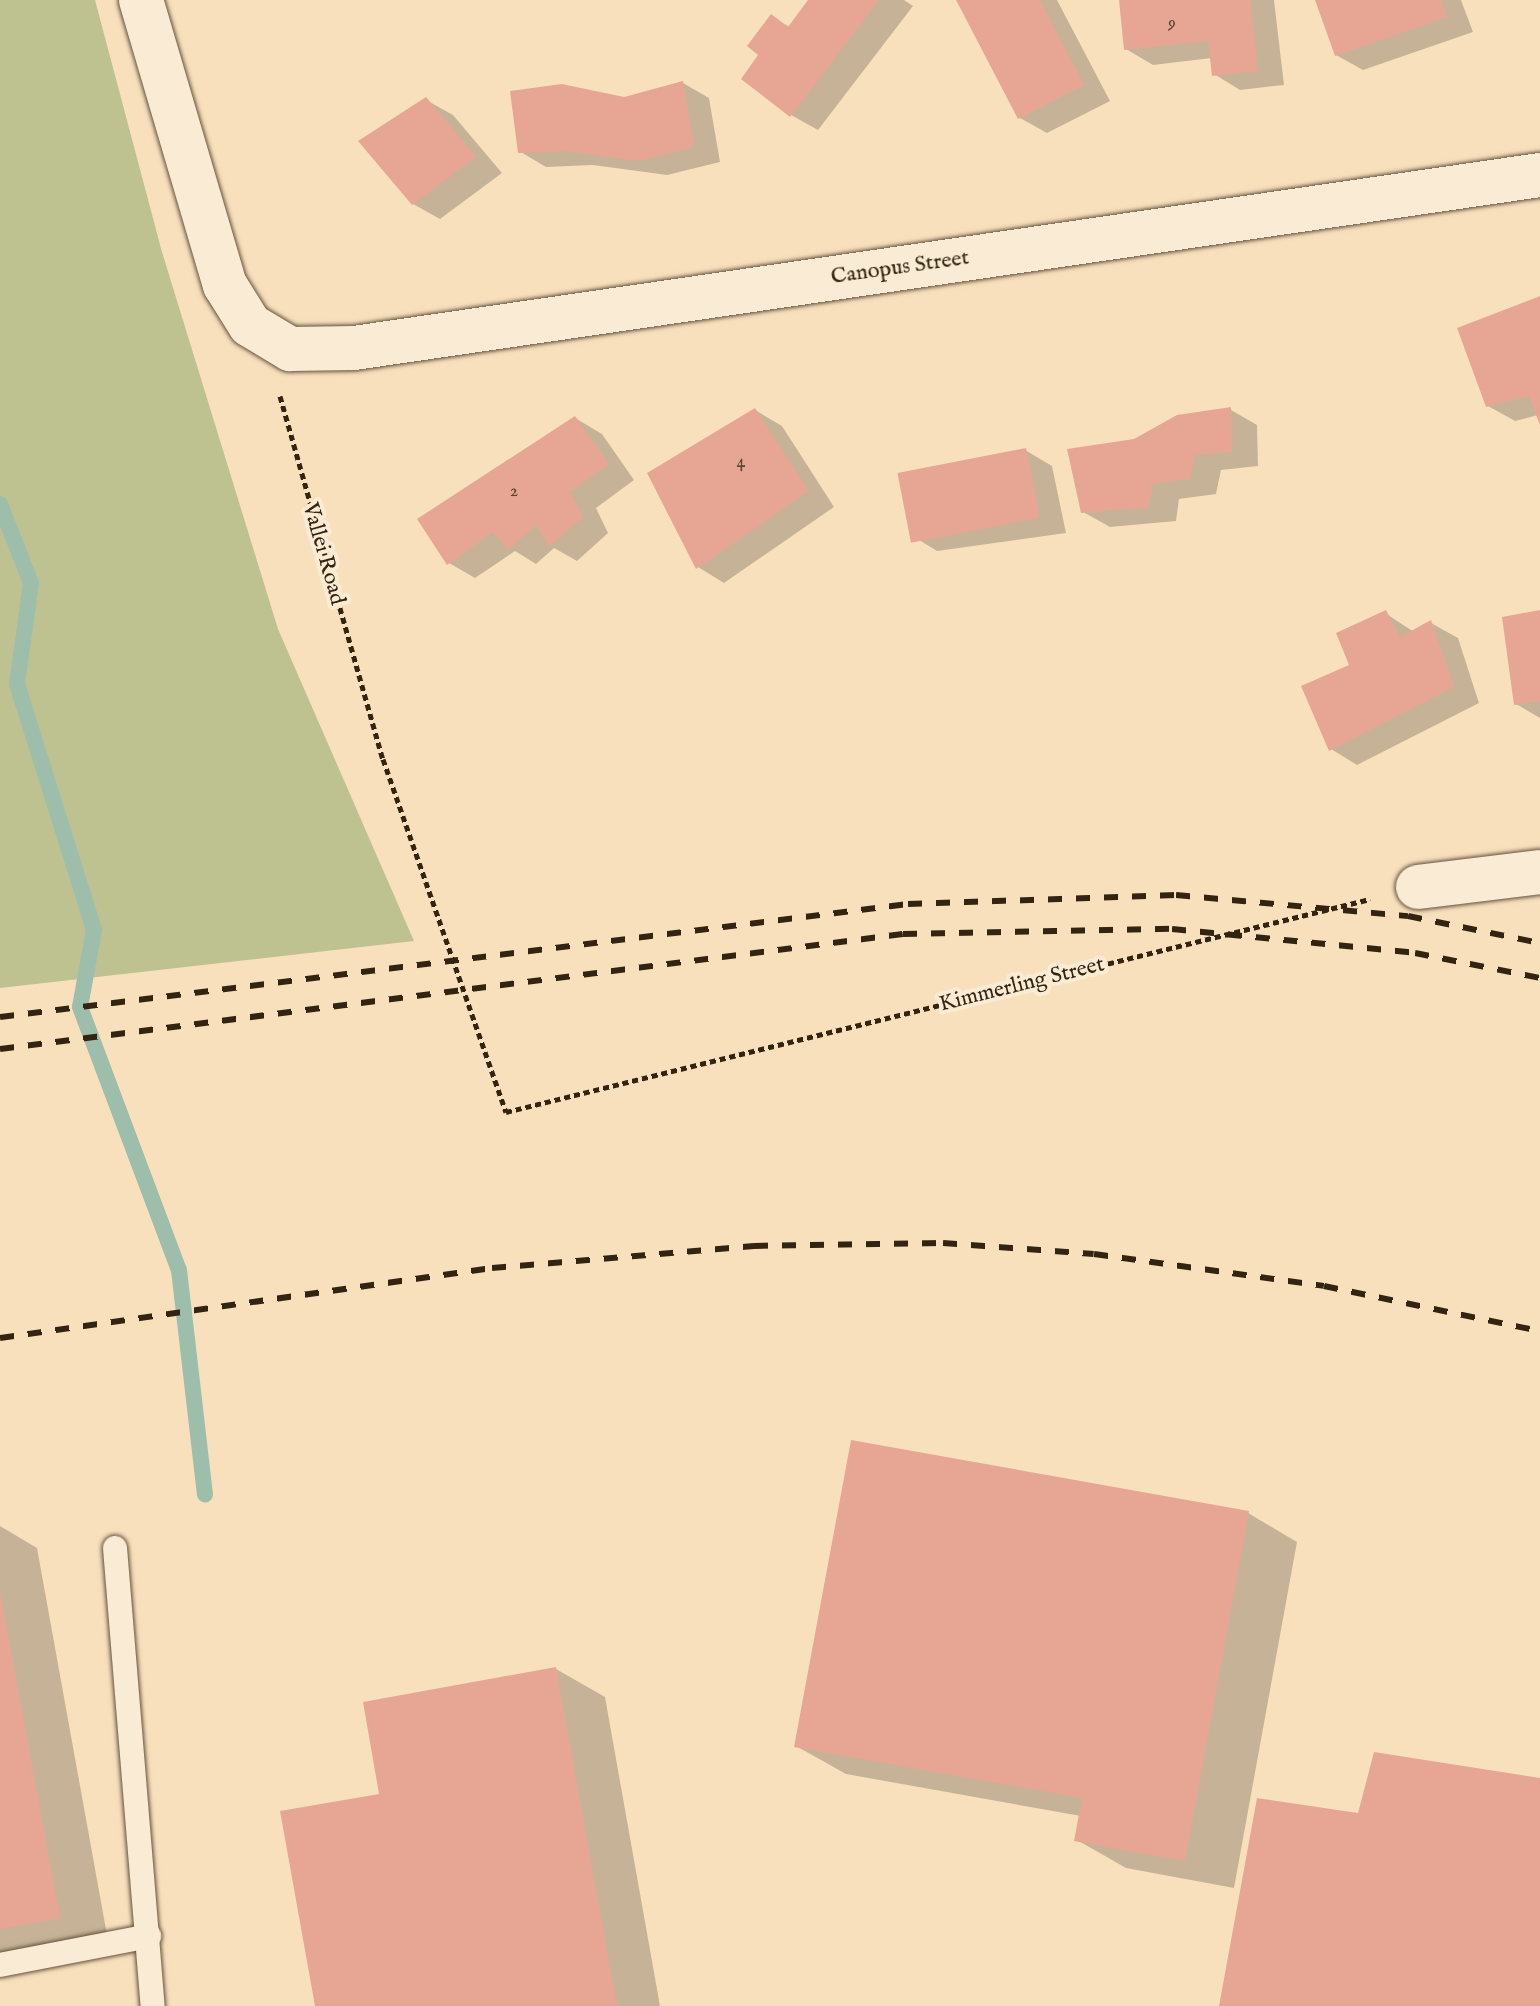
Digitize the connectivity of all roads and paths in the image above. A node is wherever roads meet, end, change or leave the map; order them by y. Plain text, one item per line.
1 (141, 0) edge
2 (1540, 175) edge
3 (263, 336) junction
4 (1540, 872) edge
5 (1418, 887) joint
6 (506, 1112) joint
7 (115, 1548) dead end
8 (149, 1936) junction
9 (0, 1965) edge
10 (153, 2006) edge

1 - 3 street
2 - 3 street, Canopus Street
3 - 6 path, Vallei Road
4 - 5 street
5 - 6 path, Kimmerling Street
7 - 8 lane
8 - 9 lane
8 - 10 lane

